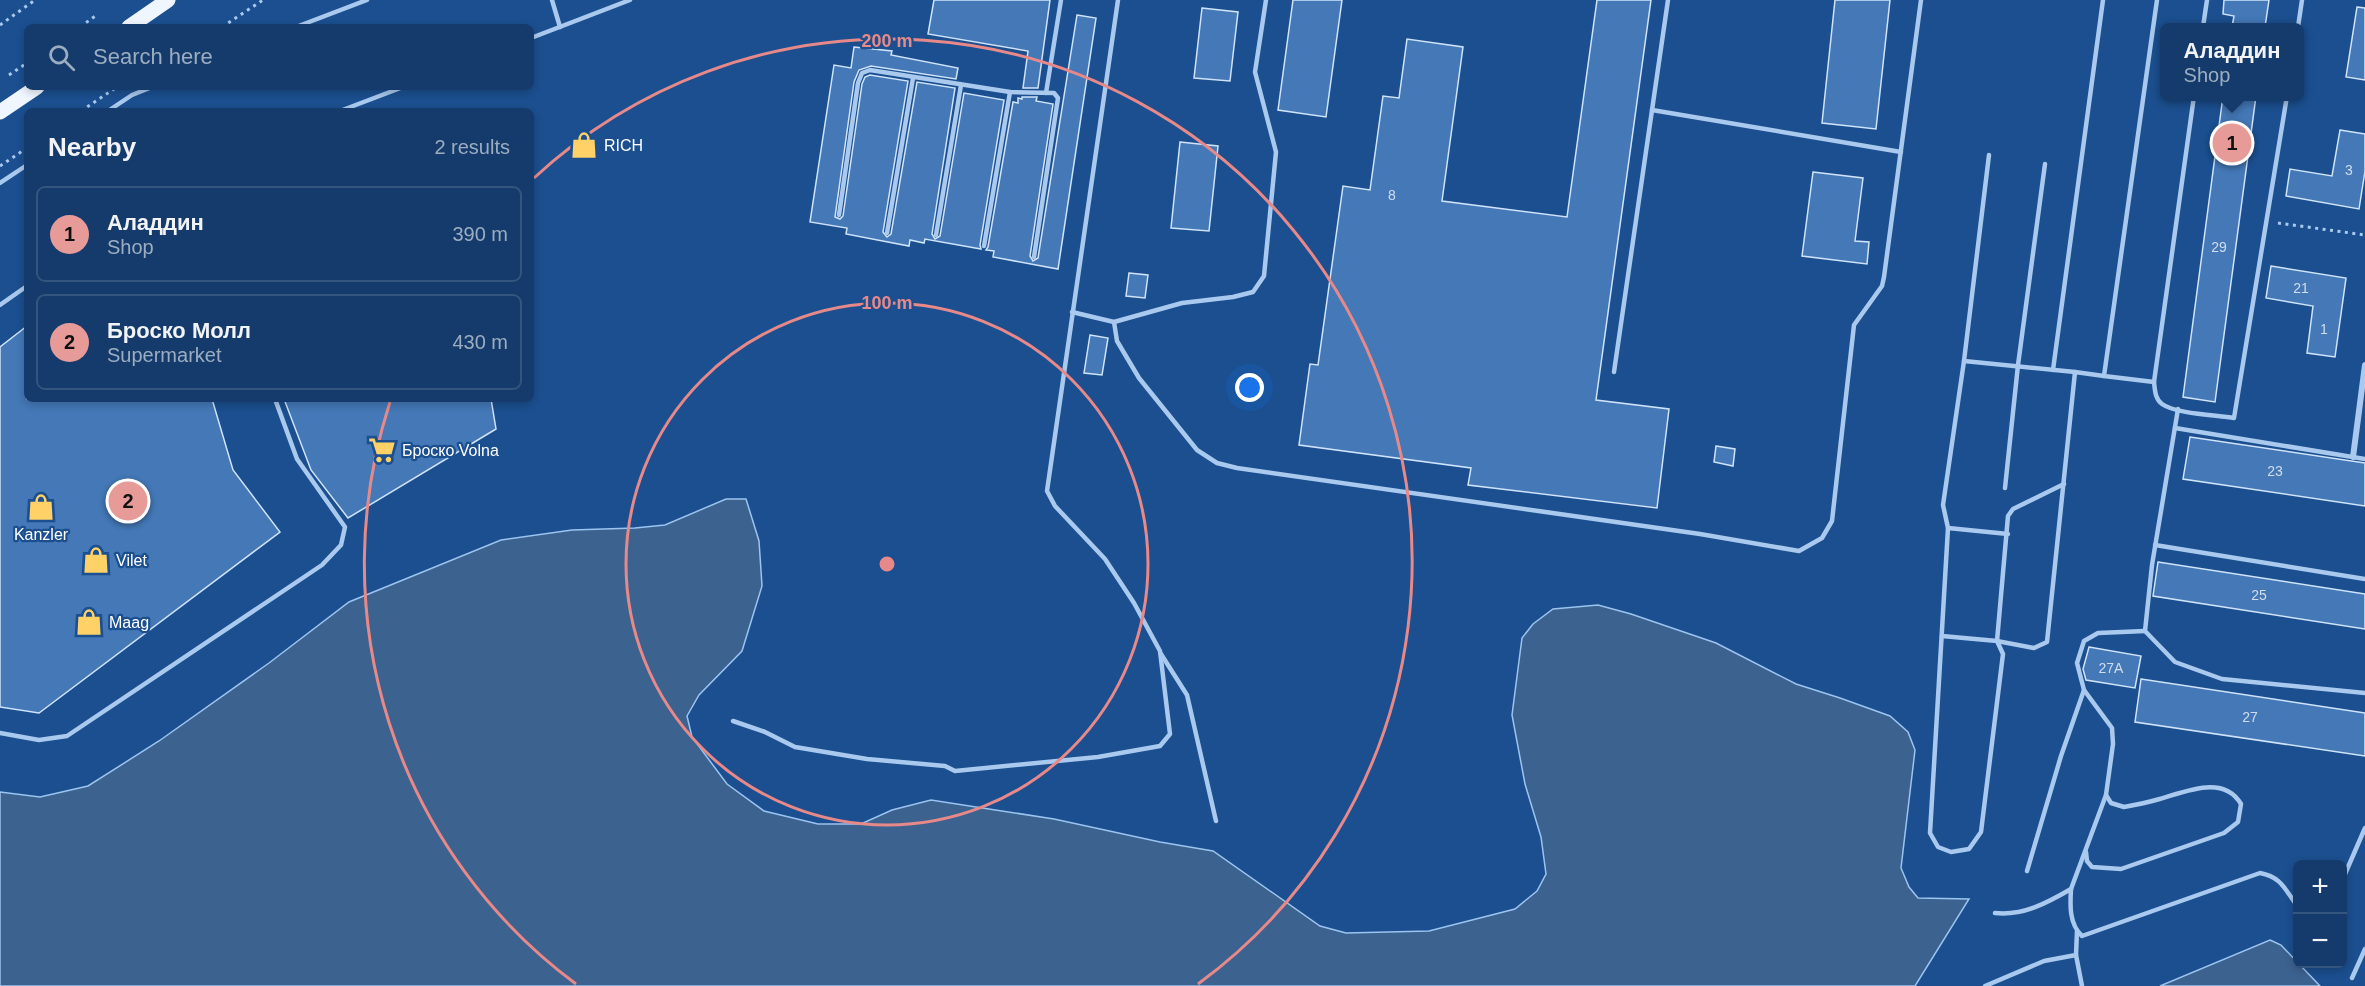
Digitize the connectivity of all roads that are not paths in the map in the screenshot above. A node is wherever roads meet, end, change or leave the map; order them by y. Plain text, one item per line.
1 (168, 0) edge
2 (367, 0) edge
3 (552, 0) edge
4 (630, 0) edge
5 (1061, 0) edge
6 (1118, 0) edge
7 (1266, 0) edge
8 (1668, 0) edge
9 (1921, 0) edge
10 (2103, 0) edge
11 (2157, 0) edge
12 (2207, 0) edge
13 (2302, 0) edge
14 (2204, 23) edge
15 (2299, 23) edge
16 (133, 24) edge
17 (304, 24) edge
18 (560, 27) junction
19 (534, 37) edge
20 (913, 78) junction
21 (961, 85) junction
22 (33, 90) edge
23 (144, 90) edge
24 (395, 90) edge
25 (1010, 92) junction
26 (1046, 93) junction
27 (2192, 101) edge
28 (2286, 101) edge
29 (112, 108) edge
30 (348, 108) edge
31 (1652, 110) junction
32 (0, 112) edge
33 (1901, 152) junction
34 (1989, 155) dead end
35 (2045, 164) dead end
36 (24, 167) edge
37 (0, 183) edge
38 (839, 215) dead end
39 (886, 233) dead end
40 (936, 235) dead end
41 (984, 246) dead end
42 (1034, 257) dead end
43 (24, 288) edge
44 (0, 305) edge
45 (1072, 312) junction
46 (1114, 322) junction
47 (1964, 361) junction
48 (2018, 365) junction
49 (2365, 365) edge
50 (2053, 370) junction
51 (1614, 372) dead end
52 (2075, 372) junction
53 (2104, 376) junction
54 (2154, 382) junction
55 (2363, 396) edge
56 (275, 402) edge
57 (2178, 410) junction
58 (2175, 428) junction
59 (2353, 457) junction
60 (2365, 459) edge
61 (2064, 484) junction
62 (2005, 488) dead end
63 (1948, 528) junction
64 (2008, 534) junction
65 (2156, 545) junction
66 (2365, 579) edge
67 (2145, 631) junction
68 (1942, 636) junction
69 (1997, 641) junction
70 (1160, 651) junction
71 (2084, 690) junction
72 (2365, 693) edge
73 (733, 721) dead end
74 (0, 733) edge
75 (2106, 795) junction
76 (1216, 821) dead end
77 (2365, 828) edge
78 (2085, 850) junction
79 (2027, 871) dead end
80 (2347, 871) edge
81 (2071, 889) junction
82 (2293, 900) edge
83 (1995, 913) dead end
84 (2077, 931) junction
85 (2365, 949) edge
86 (2076, 955) junction
87 (2352, 978) dead end
88 (1985, 986) edge
89 (2082, 986) edge

1 - 16 main road
2 - 17 lane
3 - 18 lane
4 - 18 lane
5 - 26 lane
6 - 45 lane
7 - 46 lane
8 - 31 lane
9 - 33 lane
10 - 50 lane
11 - 53 lane
12 - 14 lane
13 - 15 lane
18 - 19 lane
20 - 21 lane
20 - 38 lane
20 - 39 lane
21 - 25 lane
21 - 40 lane
22 - 32 main road
23 - 29 lane
24 - 30 lane
25 - 26 lane
25 - 41 lane
26 - 42 lane
27 - 54 lane
28 - 57 lane
31 - 33 lane
31 - 51 lane
33 - 46 lane
34 - 47 lane
35 - 48 lane
36 - 37 lane
43 - 44 lane
45 - 46 lane
45 - 70 lane
47 - 48 lane
47 - 63 lane
48 - 50 lane
48 - 62 lane
49 - 55 street
50 - 52 lane
52 - 53 lane
52 - 61 lane
53 - 54 lane
54 - 57 lane
55 - 59 street
56 - 74 lane
57 - 58 lane
58 - 59 lane
58 - 65 lane
59 - 60 lane
61 - 64 lane
61 - 69 lane
63 - 64 lane
63 - 68 lane
64 - 69 lane
65 - 66 lane
65 - 67 lane
67 - 71 lane
67 - 72 lane
68 - 69 lane
68 - 69 lane
70 - 73 lane
70 - 76 lane
71 - 75 lane
71 - 79 lane
75 - 78 lane
75 - 78 lane
77 - 80 lane
78 - 81 lane
81 - 83 lane
81 - 84 lane
82 - 84 lane
84 - 86 lane
85 - 87 lane
86 - 88 lane
86 - 89 lane

